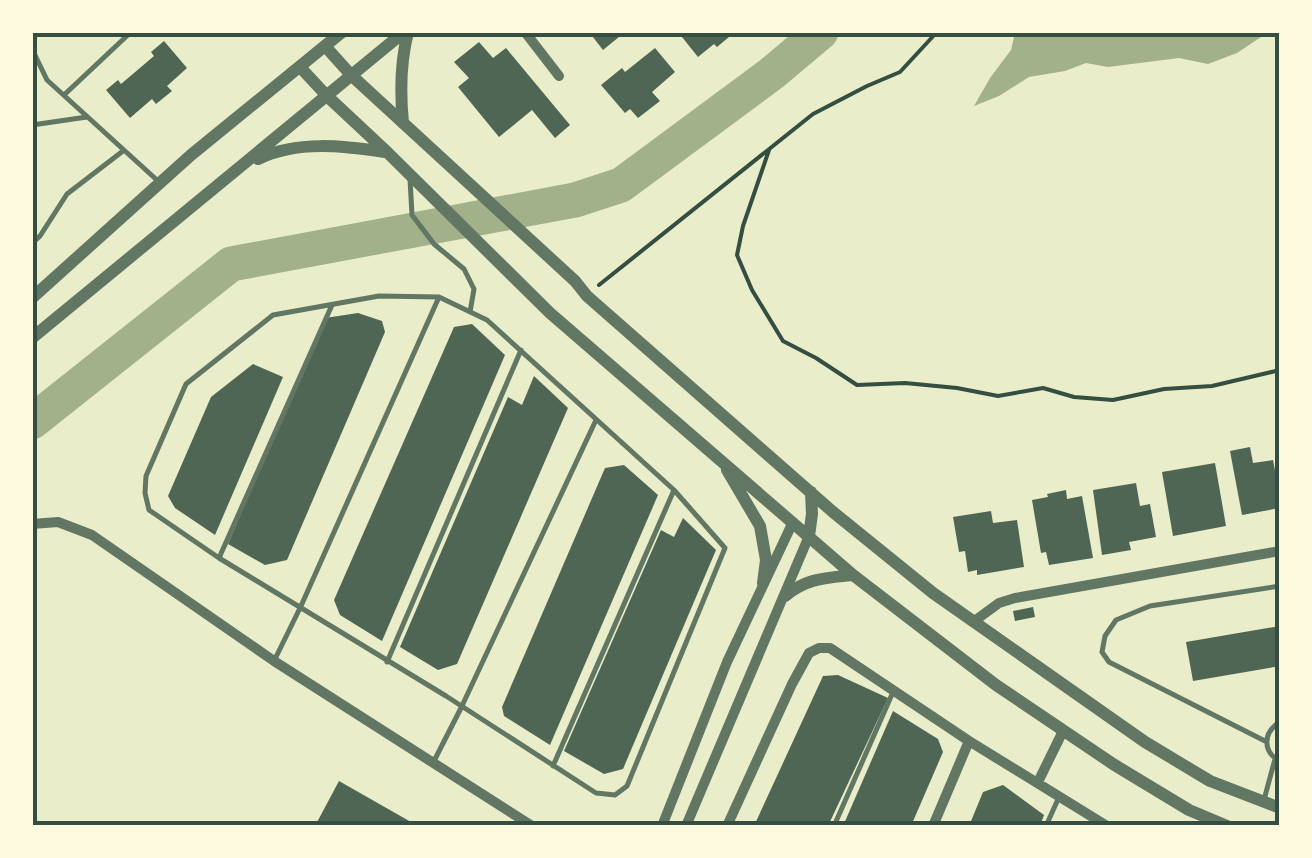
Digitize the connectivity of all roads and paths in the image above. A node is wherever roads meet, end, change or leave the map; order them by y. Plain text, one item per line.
1 (131, 32) edge
2 (342, 32) edge
3 (406, 32) edge
4 (525, 32) edge
5 (938, 32) edge
6 (325, 46) junction
7 (32, 48) edge
8 (300, 66) junction
9 (351, 75) junction
10 (560, 76) dead end
11 (63, 95) junction
12 (326, 96) junction
13 (87, 117) junction
14 (403, 124) junction
15 (32, 125) edge
16 (769, 150) junction
17 (123, 151) junction
18 (388, 153) junction
19 (240, 167) junction
20 (410, 175) junction
21 (160, 183) junction
22 (32, 242) edge
23 (587, 296) junction
24 (439, 297) junction
25 (32, 298) edge
26 (333, 303) junction
27 (470, 312) junction
28 (32, 338) edge
29 (521, 350) junction
30 (1280, 370) edge
31 (596, 420) junction
32 (720, 459) junction
33 (674, 490) junction
34 (811, 492) junction
35 (834, 512) junction
36 (812, 514) junction
37 (793, 522) junction
38 (32, 524) edge
39 (809, 536) junction
40 (1280, 551) edge
41 (219, 558) junction
42 (853, 575) junction
43 (763, 583) junction
44 (1280, 586) edge
45 (784, 596) junction
46 (301, 606) junction
47 (973, 622) junction
48 (274, 660) junction
49 (387, 662) junction
50 (893, 692) junction
51 (461, 708) junction
52 (1280, 722) edge
53 (1063, 730) junction
54 (1266, 741) junction
55 (969, 742) junction
56 (1277, 760) edge
57 (432, 763) junction
58 (553, 766) junction
59 (1038, 782) junction
60 (1059, 797) junction
61 (1274, 803) edge
62 (532, 826) edge
63 (662, 826) edge
64 (686, 826) edge
65 (726, 826) edge
66 (834, 826) edge
67 (933, 826) edge
68 (1046, 826) edge
69 (1107, 826) edge
70 (1226, 826) edge

1 - 11 lane
2 - 6 street
3 - 9 street
3 - 14 street
4 - 10 street
5 - 16 path
6 - 8 street
6 - 9 street
7 - 11 lane
8 - 12 street
8 - 21 street
9 - 12 street
9 - 14 street
11 - 13 lane
12 - 18 street
12 - 19 street
13 - 15 lane
13 - 17 lane
14 - 23 street
16 - 23 path
16 - 30 path
17 - 21 lane
17 - 22 lane
18 - 19 street
18 - 20 street
19 - 28 street
20 - 27 lane
20 - 32 street
21 - 25 street
23 - 34 street
24 - 26 lane
24 - 27 lane
24 - 46 lane
26 - 41 lane
26 - 41 lane
27 - 29 lane
29 - 31 lane
29 - 49 lane
31 - 33 lane
31 - 51 lane
32 - 37 street
32 - 43 street
33 - 58 lane
33 - 58 lane
34 - 35 street
34 - 36 street
35 - 36 street
35 - 47 street
36 - 37 street
36 - 39 street
37 - 39 street
37 - 43 street
38 - 48 street
39 - 42 street
39 - 45 street
40 - 47 street
41 - 46 lane
42 - 45 street
42 - 53 street
43 - 63 street
44 - 54 lane
45 - 64 street
46 - 48 lane
46 - 49 lane
47 - 61 street
48 - 57 street
49 - 51 lane
50 - 55 street
50 - 65 street
50 - 66 lane
51 - 57 lane
51 - 58 lane
52 - 54 lane
53 - 59 street
53 - 70 street
54 - 56 lane
55 - 59 street
55 - 67 street
56 - 61 lane
57 - 62 street
59 - 60 street
60 - 68 lane
60 - 69 street

